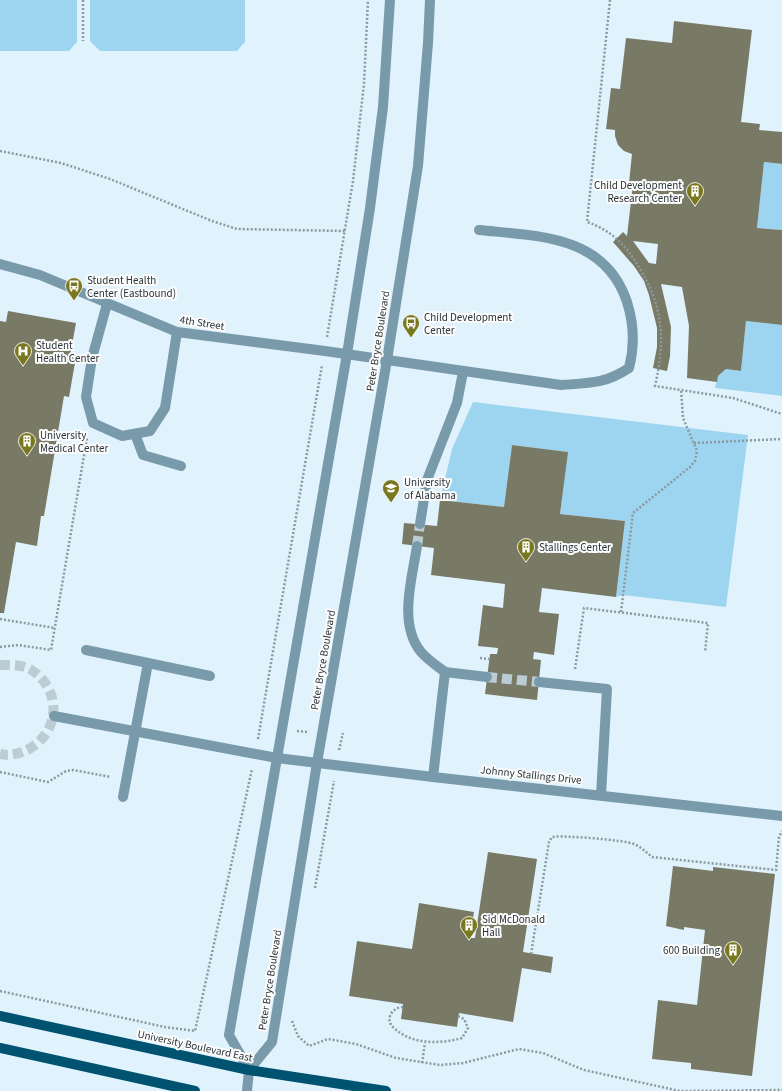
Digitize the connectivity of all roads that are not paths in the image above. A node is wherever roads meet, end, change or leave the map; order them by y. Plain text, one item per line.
1 (390, 0) edge
2 (430, 0) edge
3 (479, 230) dead end
4 (0, 264) edge
5 (107, 304) junction
6 (176, 332) junction
7 (347, 354) junction
8 (387, 360) junction
9 (463, 372) junction
10 (136, 434) junction
11 (181, 466) dead end
12 (420, 524) tunnel mouth
13 (417, 546) tunnel mouth
14 (86, 650) dead end
15 (148, 663) junction
16 (445, 672) junction
17 (210, 676) dead end
18 (487, 677) tunnel mouth
19 (539, 682) tunnel mouth
20 (54, 716) dead end
21 (136, 732) junction
22 (278, 758) junction
23 (317, 763) junction
24 (433, 777) junction
25 (601, 795) junction
26 (123, 797) dead end
27 (782, 816) edge
28 (0, 1016) edge
29 (0, 1048) edge
30 (249, 1070) junction
31 (195, 1091) edge
32 (247, 1091) edge
33 (386, 1091) edge

1 - 7 street
2 - 8 street, Peter Bryce Boulevard
3 - 9 street, 4th Street
4 - 5 street, 4th Street
5 - 6 street, 4th Street
5 - 10 street
6 - 7 street, 4th Street
6 - 10 street
7 - 8 street, 4th Street
7 - 22 street
8 - 9 street, 4th Street
8 - 23 street, Peter Bryce Boulevard
9 - 12 street
10 - 11 street
13 - 16 street
14 - 15 street
15 - 17 street
15 - 21 street
16 - 18 street
16 - 24 street
19 - 25 street
20 - 21 street, Johnny Stallings Drive
21 - 22 street, Johnny Stallings Drive
21 - 26 street
22 - 23 street, Johnny Stallings Drive
22 - 30 street
23 - 24 street, Johnny Stallings Drive
23 - 30 street, Peter Bryce Boulevard
24 - 25 street, Johnny Stallings Drive
25 - 27 street, Johnny Stallings Drive
28 - 30 main road, University Boulevard East
29 - 31 main road
30 - 32 street
30 - 33 main road, University Boulevard East

